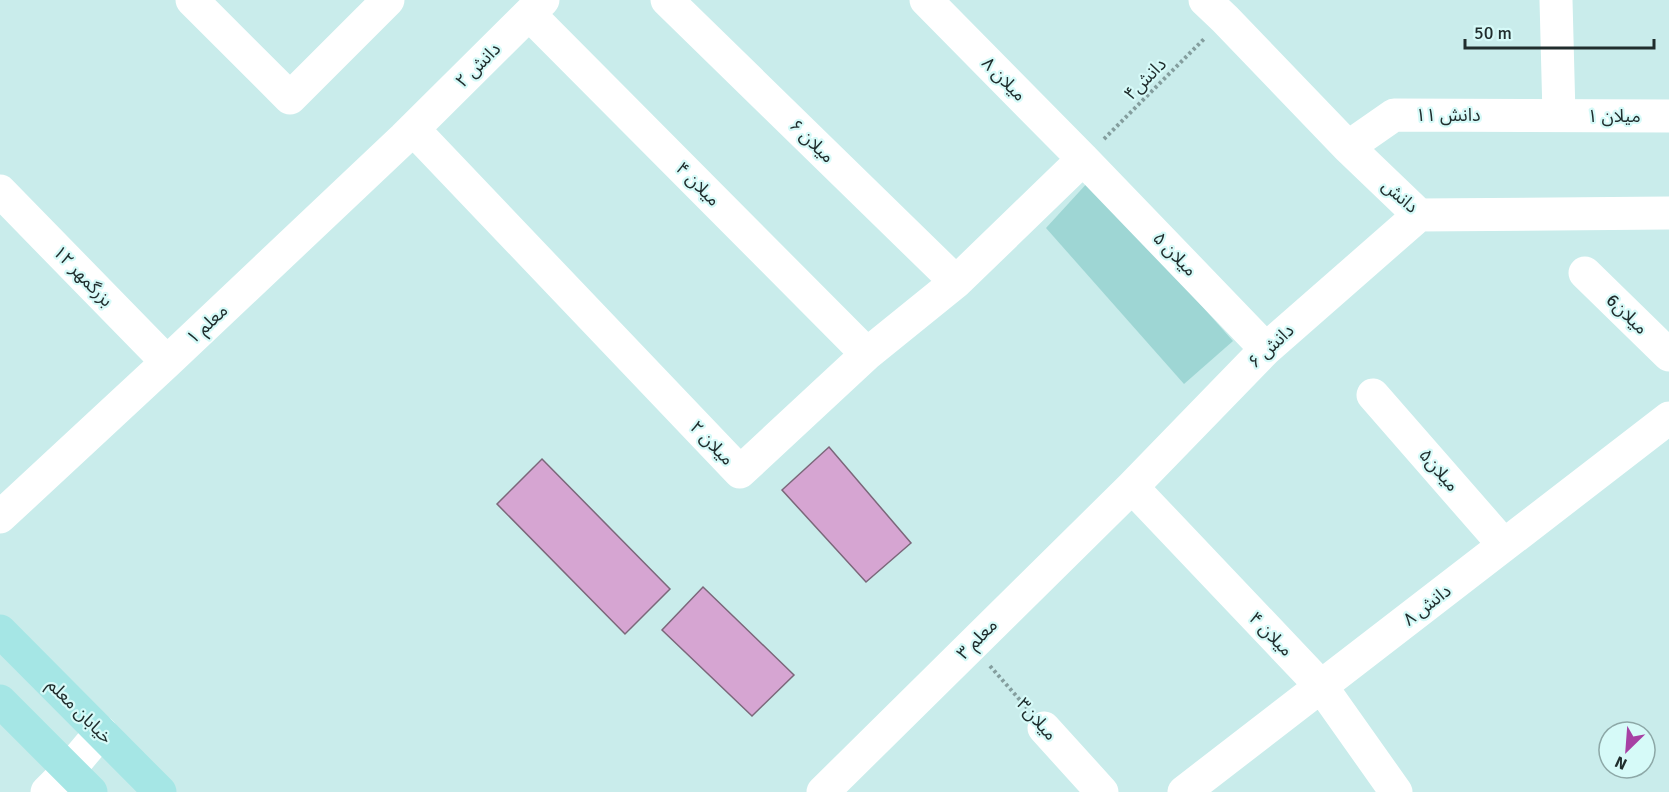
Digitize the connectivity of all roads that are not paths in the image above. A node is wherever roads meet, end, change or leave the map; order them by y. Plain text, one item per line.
1 (192, 0) edge
2 (388, 0) edge
3 (667, 0) edge
4 (926, 0) edge
5 (1556, 0) edge
6 (536, 7) edge
7 (1215, 9) edge
8 (1559, 116) junction
9 (1669, 116) edge
10 (413, 129) junction
11 (1348, 147) junction
12 (1083, 159) junction
13 (0, 190) edge
14 (1669, 213) edge
15 (1419, 215) junction
16 (1585, 273) dead end
17 (956, 282) junction
18 (1266, 349) junction
19 (867, 354) junction
20 (1669, 355) edge
21 (167, 362) junction
22 (1373, 395) dead end
23 (1669, 418) edge
24 (1132, 487) junction
25 (0, 517) edge
26 (1504, 545) junction
27 (0, 631) edge
28 (1321, 686) junction
29 (0, 701) edge
30 (1044, 728) road end
31 (101, 732) junction
32 (69, 785) edge
33 (160, 792) edge
34 (823, 792) edge
35 (1102, 792) edge
36 (1184, 792) edge
37 (1396, 792) edge

1 - 2 street
3 - 17 street, میلان ۶
4 - 12 street, میلان ۸
5 - 8 street
6 - 10 street, دانش ۲
6 - 19 street, میلان ۴
7 - 11 street, دانش
8 - 9 street, میلان ۱
8 - 11 street, دانش ۱۱
10 - 19 street, میلان ۲
10 - 21 street, معلم ۱
11 - 15 street, دانش
12 - 17 street, میلان ۲
12 - 18 street, میلان ۵
13 - 21 street, بزرگمهر ۱۲
14 - 15 street, دانش
15 - 18 street, دانش ۶
16 - 20 street, میلان6
17 - 19 street, میلان ۲
18 - 24 street, دانش ۶
21 - 25 street, معلم ۱
22 - 26 street, میلان۵
23 - 26 street, دانش ۸
24 - 28 street, میلان ۴
24 - 34 street, معلم ۳
26 - 28 street, دانش ۸
27 - 31 main road, خیابان معلم
28 - 36 street, دانش ۸
28 - 37 street, میلان ۴
29 - 32 main road
30 - 35 street, میلان۳
31 - 32 street
31 - 33 main road, خیابان معلم

